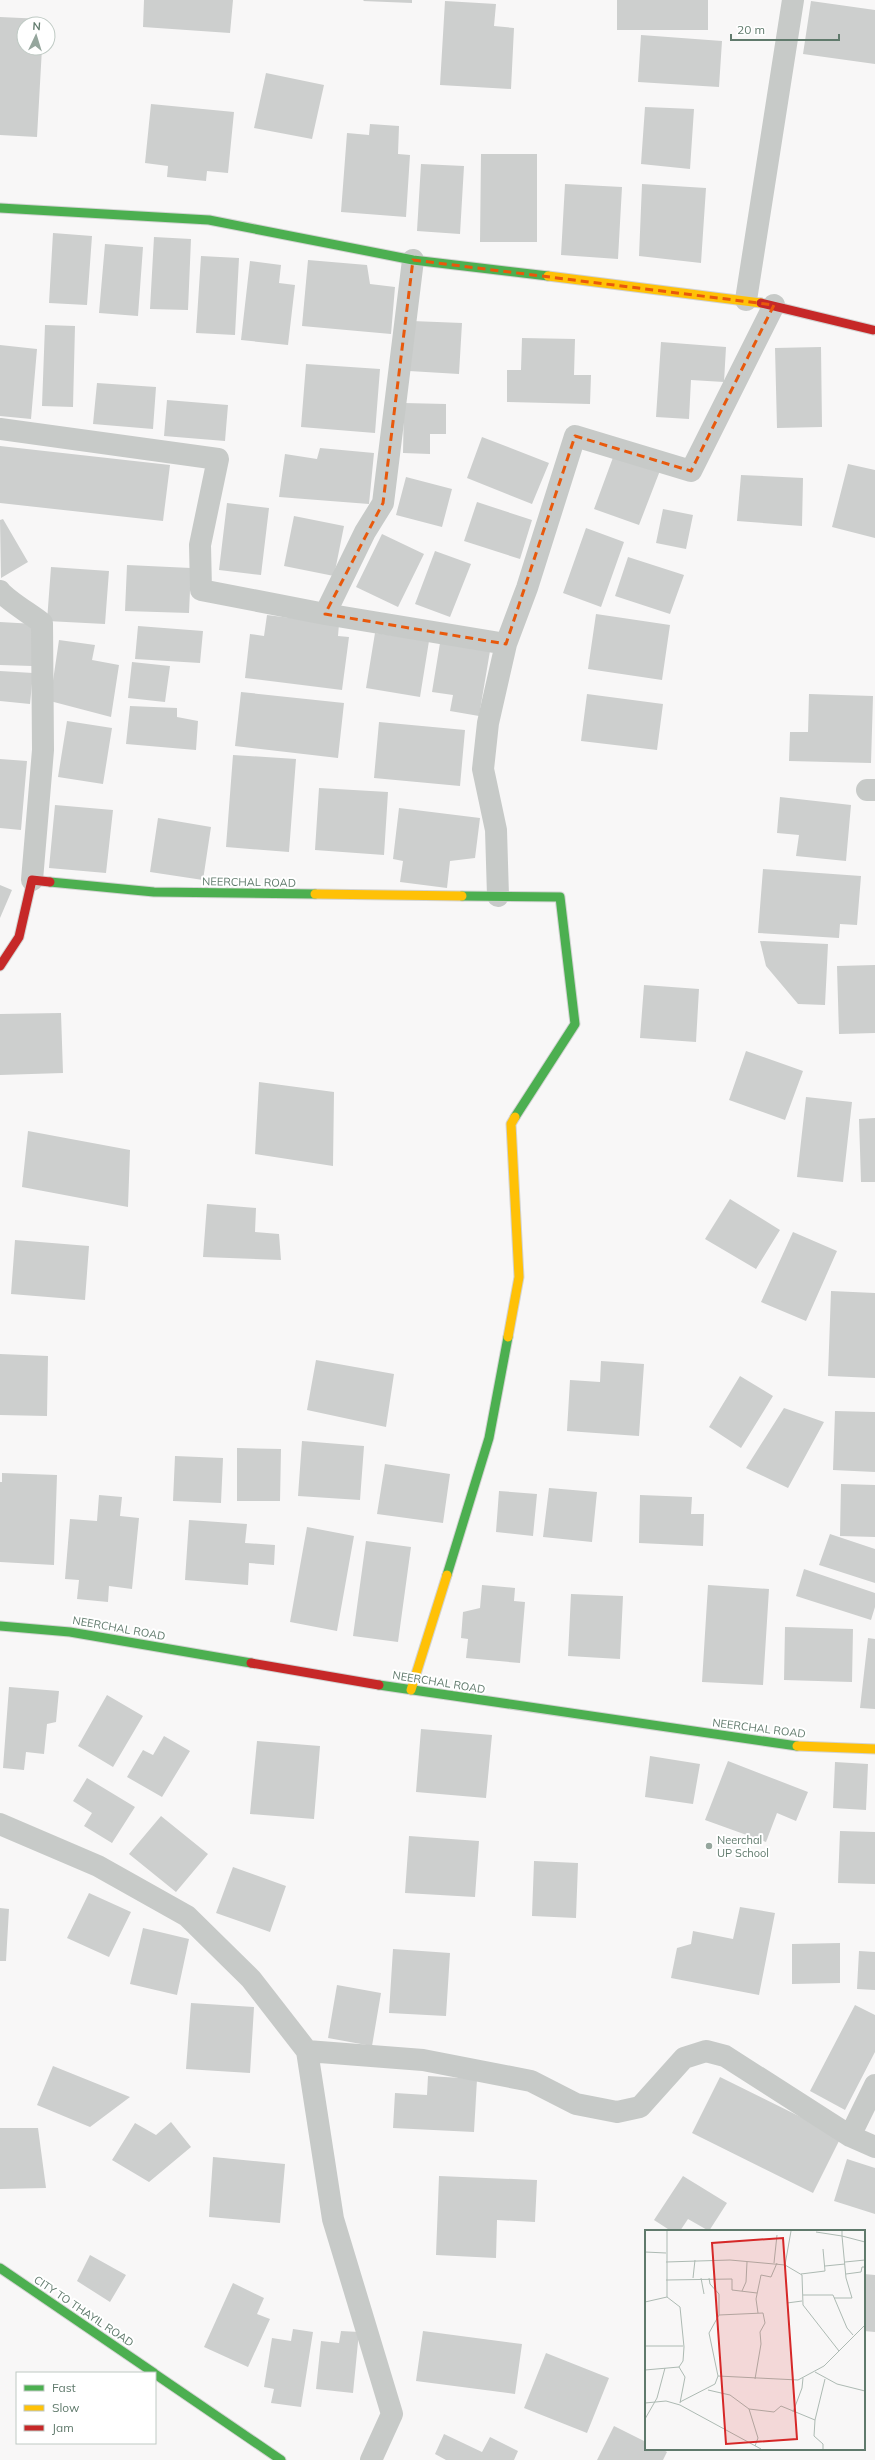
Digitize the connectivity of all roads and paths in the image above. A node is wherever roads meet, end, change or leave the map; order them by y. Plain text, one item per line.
1 (793, 0) edge
2 (0, 208) edge
3 (413, 260) junction
4 (746, 300) junction
5 (774, 305) junction
6 (874, 328) edge
7 (0, 429) edge
8 (0, 591) edge
9 (325, 614) junction
10 (506, 644) junction
11 (32, 880) junction
12 (498, 896) junction
13 (0, 966) edge
14 (0, 1626) edge
15 (411, 1690) junction
16 (875, 1749) edge
17 (0, 1824) edge
18 (307, 2051) junction
19 (875, 2085) edge
20 (850, 2136) junction
21 (875, 2147) edge
22 (0, 2268) edge
23 (151, 2372) edge
24 (156, 2375) edge
25 (281, 2460) edge
26 (371, 2460) edge

1 - 4 street
2 - 3 street
3 - 4 street
3 - 9 street
4 - 5 street
5 - 6 street
5 - 10 street
7 - 9 street
8 - 11 street
9 - 10 street
10 - 12 street
11 - 12 street, NEERCHAL ROAD
11 - 13 street
12 - 15 street, NEERCHAL ROAD
14 - 15 street, NEERCHAL ROAD
15 - 16 street, NEERCHAL ROAD
17 - 18 street
18 - 20 street
18 - 26 street
19 - 20 street
20 - 21 street
22 - 23 street, CITY TO THAYIL ROAD
24 - 25 street, CITY TO THAYIL ROAD

